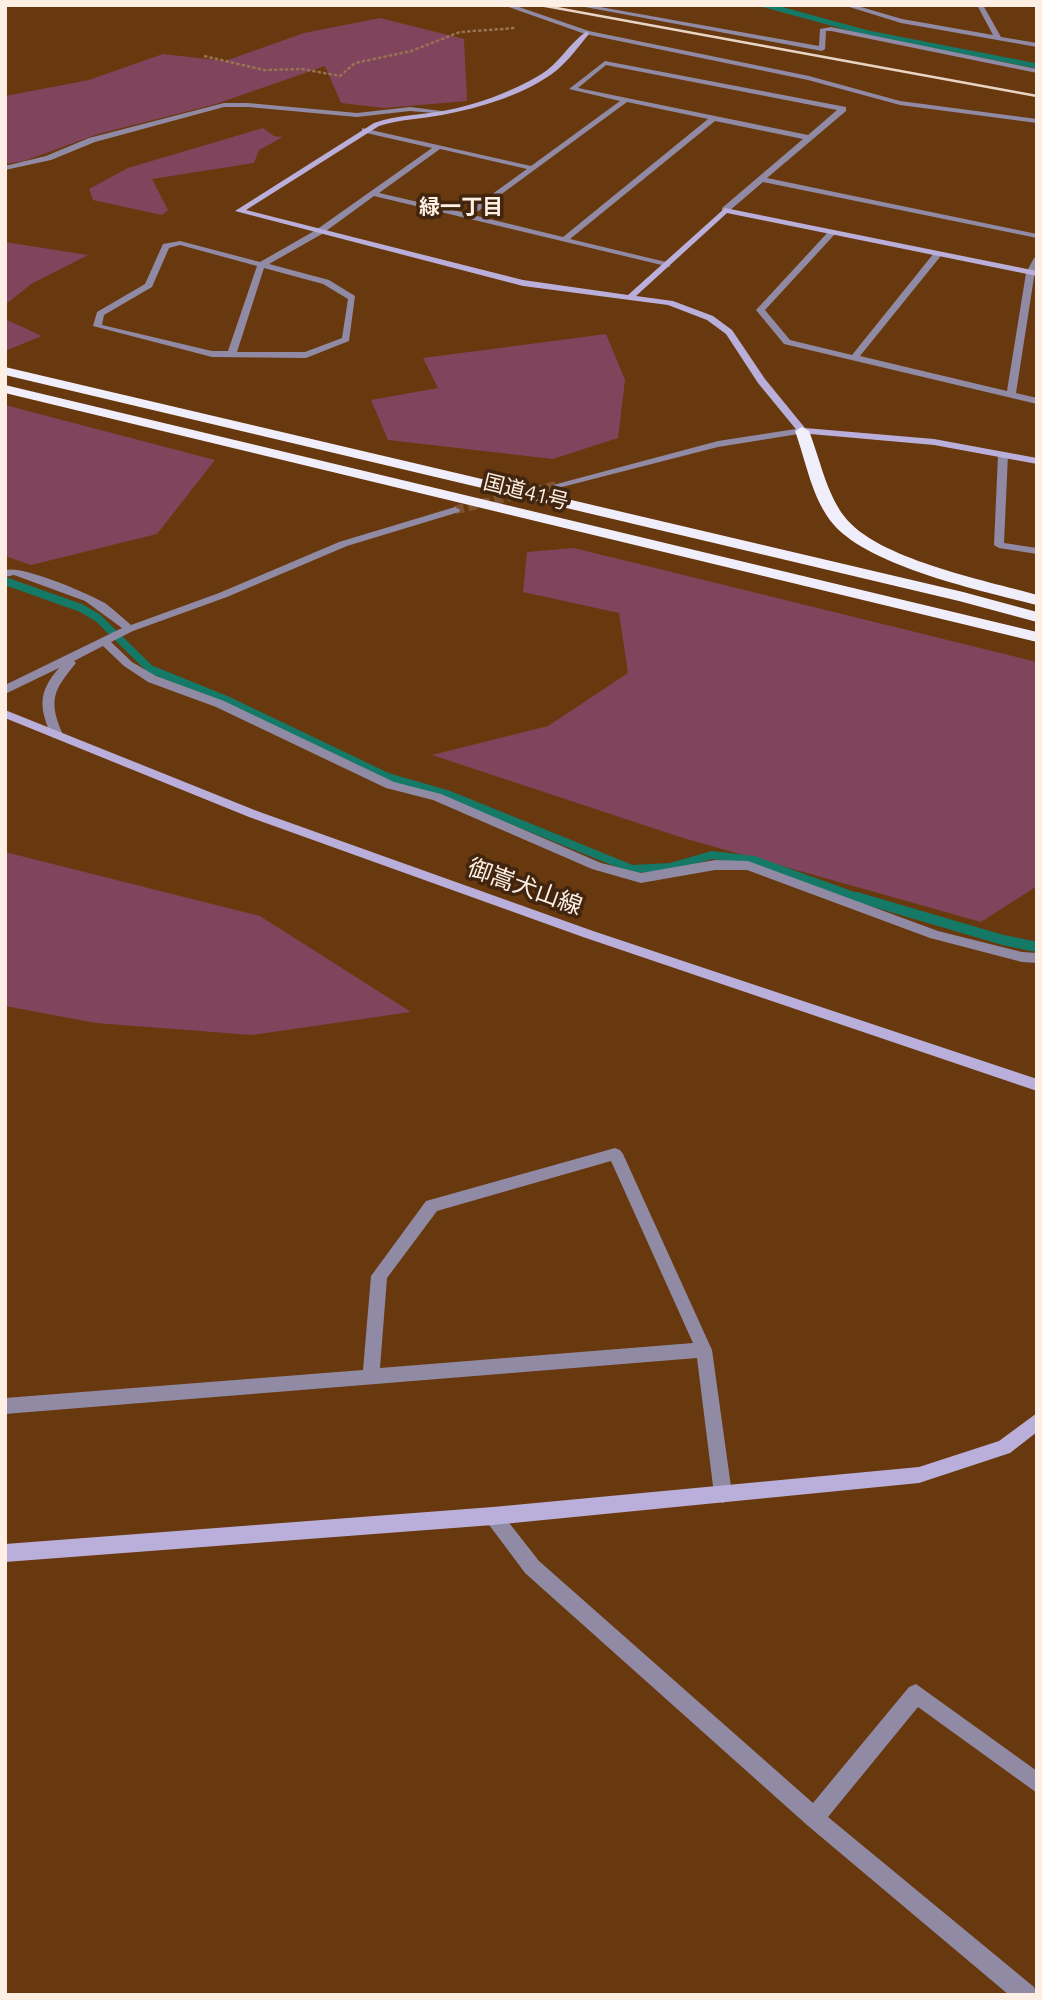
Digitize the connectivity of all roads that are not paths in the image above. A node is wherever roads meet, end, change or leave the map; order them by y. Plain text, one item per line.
1 (506, 5) edge
2 (578, 5) edge
3 (846, 5) edge
4 (980, 5) edge
5 (587, 33) junction
6 (999, 38) junction
7 (1037, 45) edge
8 (1037, 71) edge
9 (626, 100) junction
10 (446, 112) junction
11 (713, 119) junction
12 (1037, 121) edge
13 (365, 130) junction
14 (809, 138) junction
15 (438, 146) junction
16 (5, 168) edge
17 (532, 168) junction
18 (761, 179) junction
19 (375, 194) junction
20 (724, 209) junction
21 (467, 216) junction
22 (319, 232) junction
23 (832, 233) junction
24 (1037, 236) edge
25 (565, 239) junction
26 (937, 255) junction
27 (1037, 260) edge
28 (261, 265) junction
29 (667, 265) junction
30 (1033, 273) edge
31 (631, 296) junction
32 (232, 354) junction
33 (853, 359) junction
34 (5, 372) edge
35 (5, 388) edge
36 (1011, 396) junction
37 (1037, 401) edge
38 (802, 431) junction
39 (1003, 455) junction
40 (1037, 461) edge
41 (558, 485) tunnel mouth
42 (455, 510) tunnel mouth
43 (1037, 551) edge
44 (5, 574) edge
45 (1037, 600) edge
46 (1037, 617) edge
47 (129, 629) junction
48 (1037, 637) edge
49 (106, 642) junction
50 (78, 655) junction
51 (5, 690) edge
52 (5, 714) edge
53 (57, 735) junction
54 (1037, 958) edge
55 (1037, 1085) edge
56 (704, 1350) junction
57 (370, 1377) junction
58 (5, 1406) edge
59 (1037, 1421) edge
60 (723, 1494) junction
61 (494, 1516) junction
62 (5, 1553) edge
63 (1037, 1783) edge
64 (814, 1818) junction
65 (1026, 1995) edge

1 - 5 street
2 - 8 street
3 - 6 street
4 - 6 street
5 - 10 street
5 - 12 street
6 - 7 street
9 - 11 street
9 - 14 street
9 - 17 street
10 - 13 street
10 - 16 street
11 - 14 street
11 - 25 street
13 - 15 street
13 - 22 street
14 - 18 street
15 - 17 street
15 - 19 street
17 - 21 street
18 - 20 street
18 - 24 street
19 - 21 street
19 - 22 street
20 - 23 street
20 - 29 street
21 - 25 street
22 - 28 street
22 - 31 street
23 - 26 street
23 - 33 street
25 - 29 street
26 - 30 street
26 - 33 street
27 - 30 street
28 - 32 street
28 - 32 street
28 - 32 street
29 - 31 street
30 - 36 street
31 - 38 street
33 - 36 street
34 - 46 highway, 国道41号
35 - 48 highway, 国道41号
36 - 37 street
38 - 39 street
38 - 41 street
38 - 45 highway
39 - 40 street
39 - 43 street
42 - 47 street
44 - 47 street
47 - 49 street
49 - 50 street
49 - 54 street
50 - 51 street
50 - 53 street
52 - 53 street, 御嵩犬山線
53 - 55 street, 御嵩犬山線
56 - 57 street
56 - 57 street
56 - 60 street
57 - 58 street
59 - 60 street
60 - 61 street
61 - 62 street
61 - 64 street
63 - 64 street
64 - 65 street

